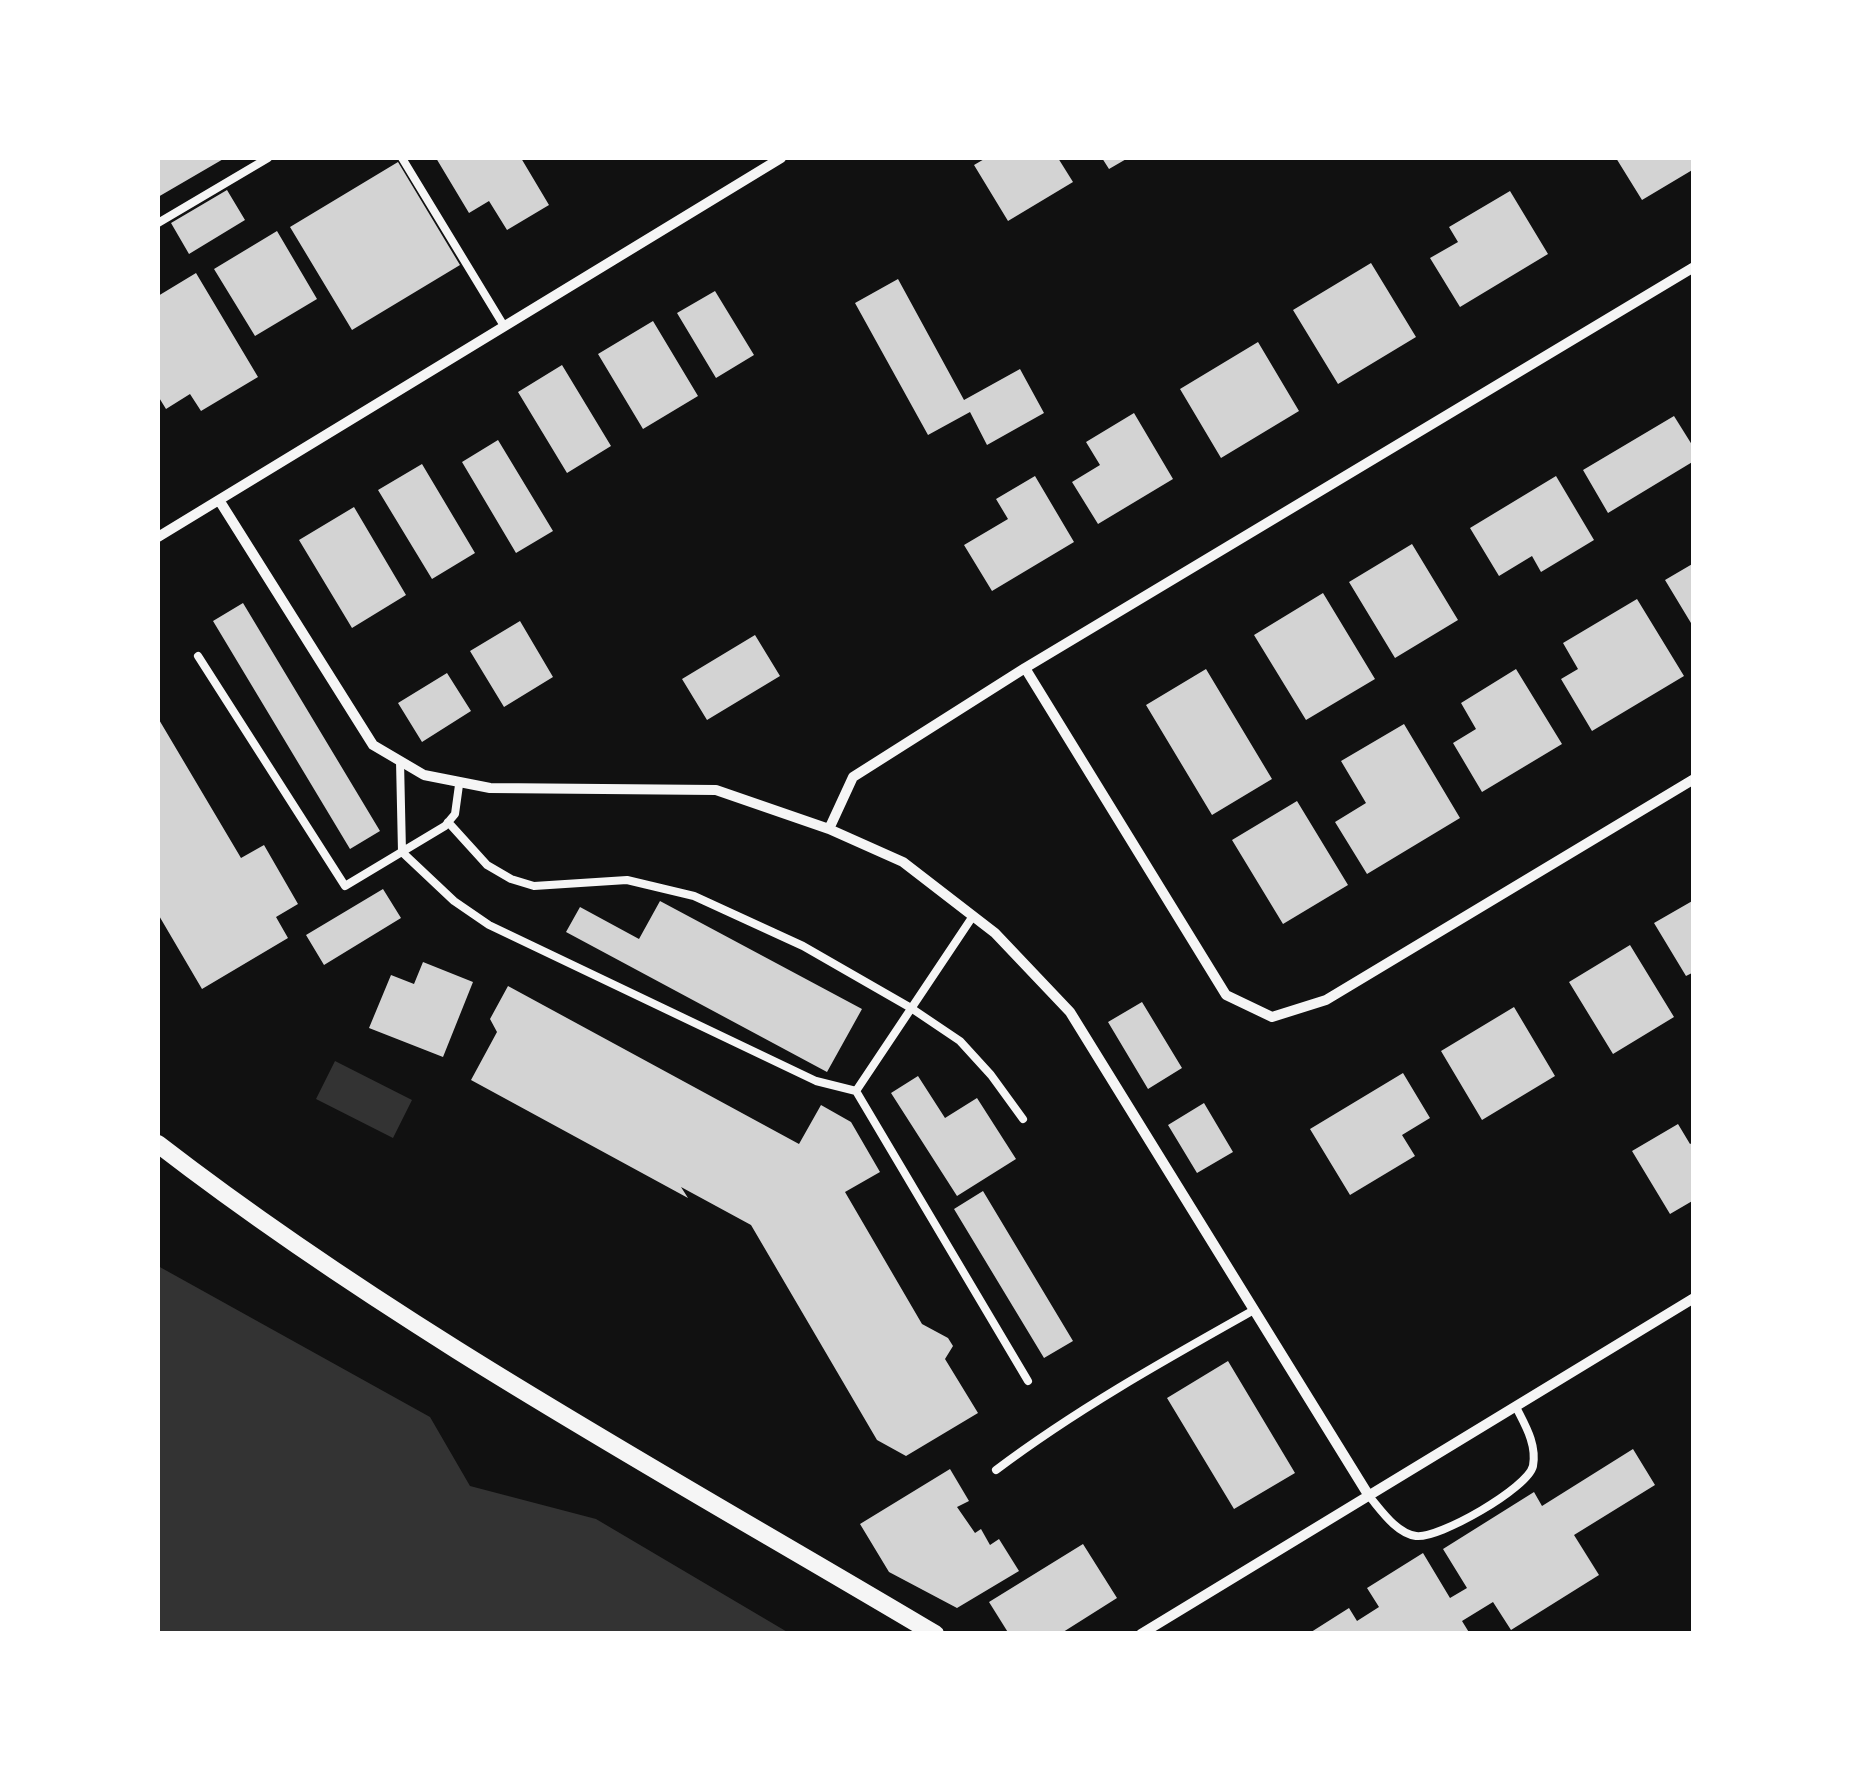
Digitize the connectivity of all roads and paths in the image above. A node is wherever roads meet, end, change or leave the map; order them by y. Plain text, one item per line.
1 (268, 158) edge
2 (402, 158) edge
3 (781, 158) edge
4 (158, 223) edge
5 (1694, 267) edge
6 (504, 326) junction
7 (219, 500) junction
8 (158, 538) edge
9 (198, 656) dead end
10 (1025, 668) junction
11 (400, 761) junction
12 (1694, 779) edge
13 (459, 785) junction
14 (448, 822) junction
15 (829, 829) junction
16 (402, 852) junction
17 (973, 916) junction
18 (911, 1008) junction
19 (856, 1091) junction
20 (1023, 1120) dead end
21 (158, 1144) edge
22 (1694, 1298) edge
23 (1254, 1310) junction
24 (1028, 1381) dead end
25 (1516, 1406) junction
26 (996, 1470) dead end
27 (1369, 1496) junction
28 (935, 1634) edge
29 (1140, 1634) edge

1 - 4 lane
2 - 6 lane
3 - 6 street
5 - 10 street
6 - 7 street
7 - 8 street
7 - 11 street
9 - 16 lane
10 - 12 street
10 - 15 street
11 - 13 street
11 - 16 lane
13 - 14 lane
13 - 15 street
14 - 16 lane
14 - 18 lane
15 - 17 street
16 - 19 lane
17 - 18 lane
17 - 23 street
18 - 19 lane
18 - 20 lane
19 - 24 lane
21 - 28 street
22 - 25 street
23 - 26 lane
23 - 27 street
25 - 27 street
25 - 27 lane
27 - 29 street

